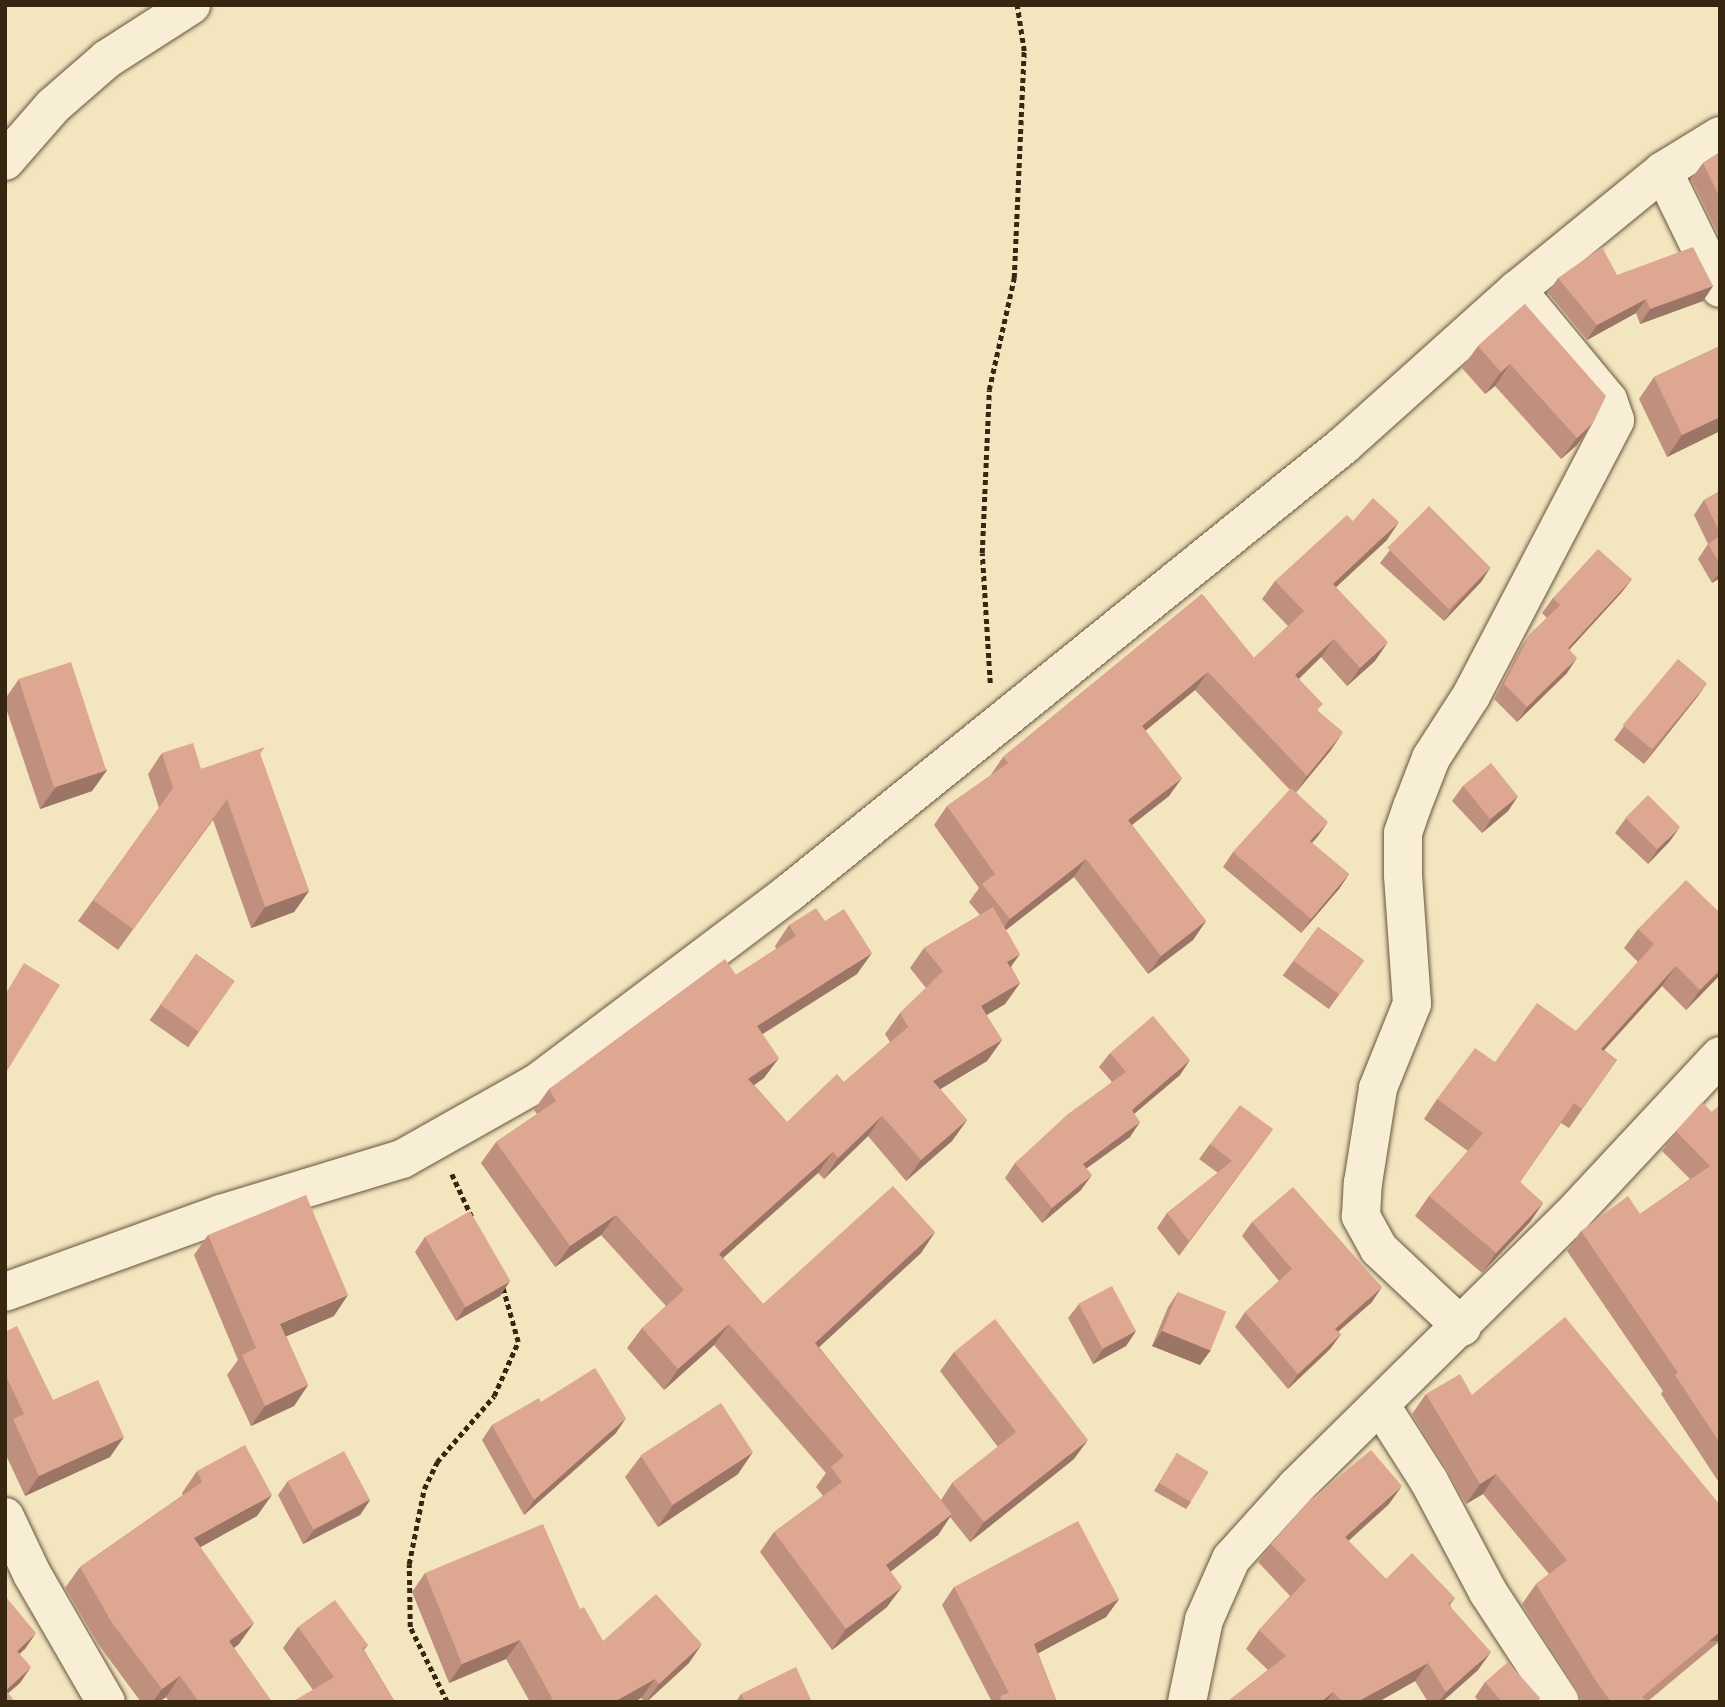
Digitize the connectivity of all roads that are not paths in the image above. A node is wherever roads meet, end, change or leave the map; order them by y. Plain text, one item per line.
1 (191, 5) edge
2 (1720, 136) edge
3 (5, 161) edge
4 (1663, 171) junction
5 (1720, 288) edge
6 (1517, 290) junction
7 (1720, 1056) edge
8 (5, 1292) edge
9 (1462, 1327) junction
10 (1381, 1406) junction
11 (5, 1517) edge
12 (106, 1702) edge
13 (1187, 1702) edge
14 (1560, 1702) edge

1 - 3 street
2 - 4 street
4 - 5 street
4 - 6 street
6 - 8 street
6 - 9 street
7 - 9 street
9 - 10 street
10 - 13 street
10 - 14 street
11 - 12 street

